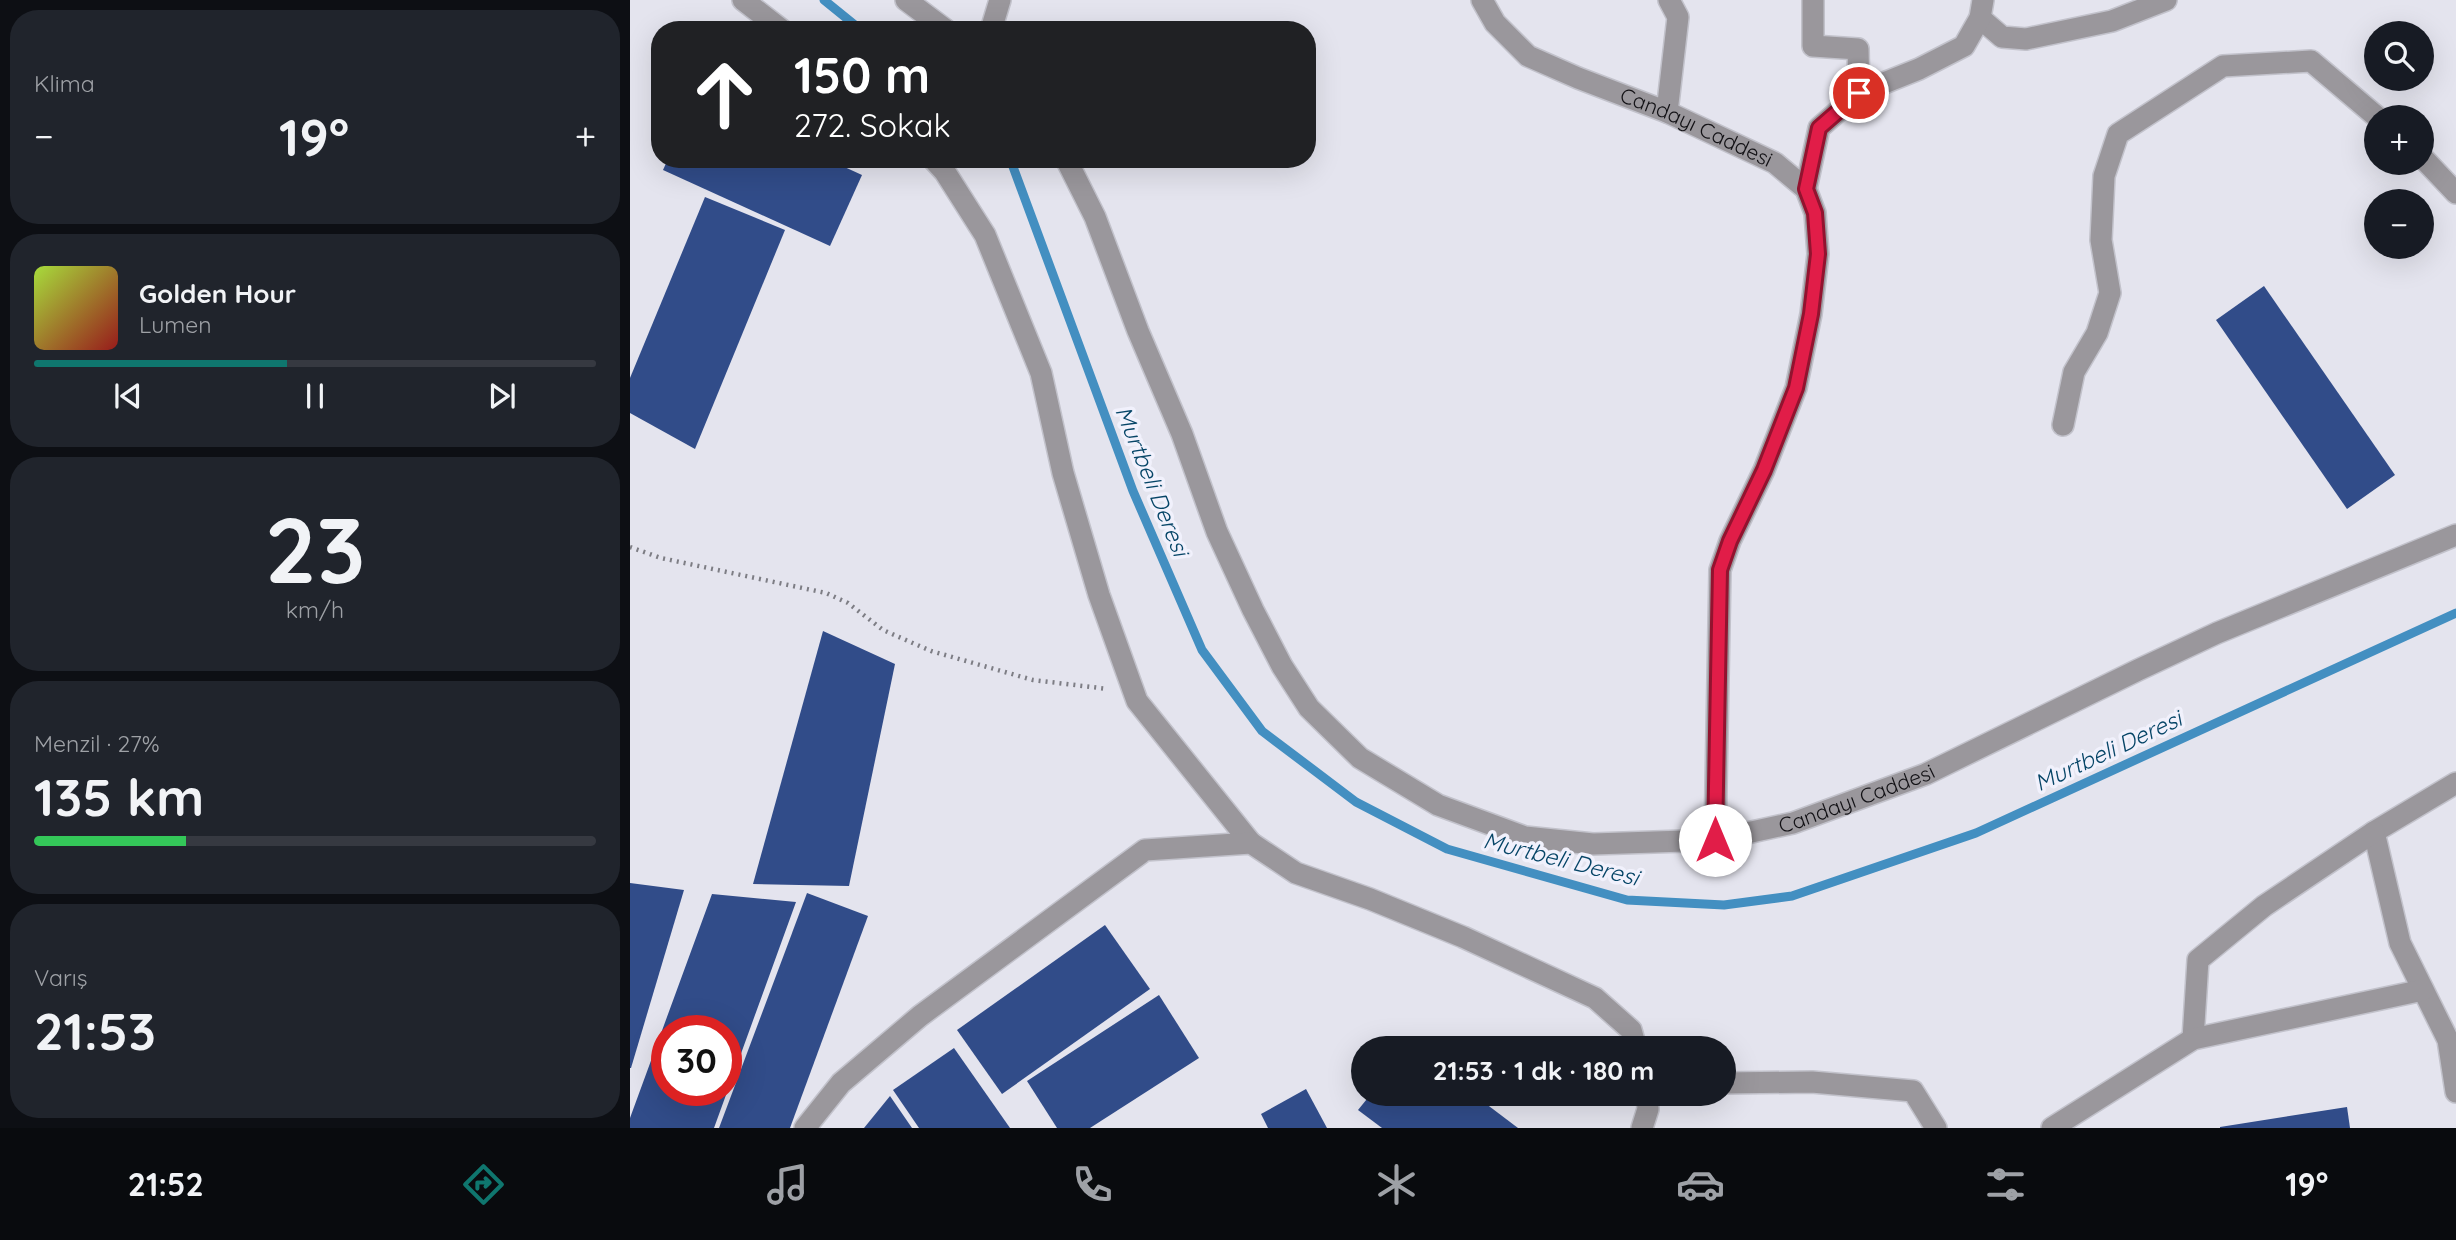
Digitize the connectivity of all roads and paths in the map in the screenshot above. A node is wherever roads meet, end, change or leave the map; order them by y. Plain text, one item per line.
1 (743, 0) edge
2 (906, 0) edge
3 (1000, 0) edge
4 (1482, 0) edge
5 (1669, 0) edge
6 (1813, 0) edge
7 (2166, 0) edge
8 (1982, 9) edge
9 (770, 21) edge
10 (934, 21) edge
11 (994, 21) edge
12 (1859, 93) junction
13 (2364, 106) edge
14 (1667, 112) junction
15 (941, 168) edge
16 (1070, 168) edge
17 (2434, 170) edge
18 (1806, 189) junction
19 (2456, 193) edge
20 (2063, 425) dead end
21 (2456, 534) edge
22 (630, 547) edge
23 (1137, 701) junction
24 (2456, 783) edge
25 (2374, 832) junction
26 (1715, 840) junction
27 (1251, 843) junction
28 (2423, 990) junction
29 (1633, 1036) edge
30 (2193, 1039) junction
31 (1736, 1083) edge
32 (2456, 1092) edge
33 (1648, 1106) edge
34 (805, 1128) edge
35 (1642, 1128) edge
36 (1937, 1128) edge
37 (2052, 1128) edge

1 - 9 street
2 - 10 street
3 - 11 street
4 - 14 street, Candayı Caddesi
5 - 14 street
6 - 12 street
7 - 8 street
8 - 12 street
12 - 18 street
13 - 20 street
14 - 18 street, Candayı Caddesi
15 - 23 street
16 - 26 street, Candayı Caddesi
17 - 19 street
18 - 26 street
21 - 26 street, Candayı Caddesi
22 - 23 path
23 - 27 street
24 - 25 street
25 - 28 street
25 - 30 street
27 - 29 street
27 - 34 street
28 - 30 street
28 - 32 street
30 - 37 street
31 - 36 street
33 - 35 street

